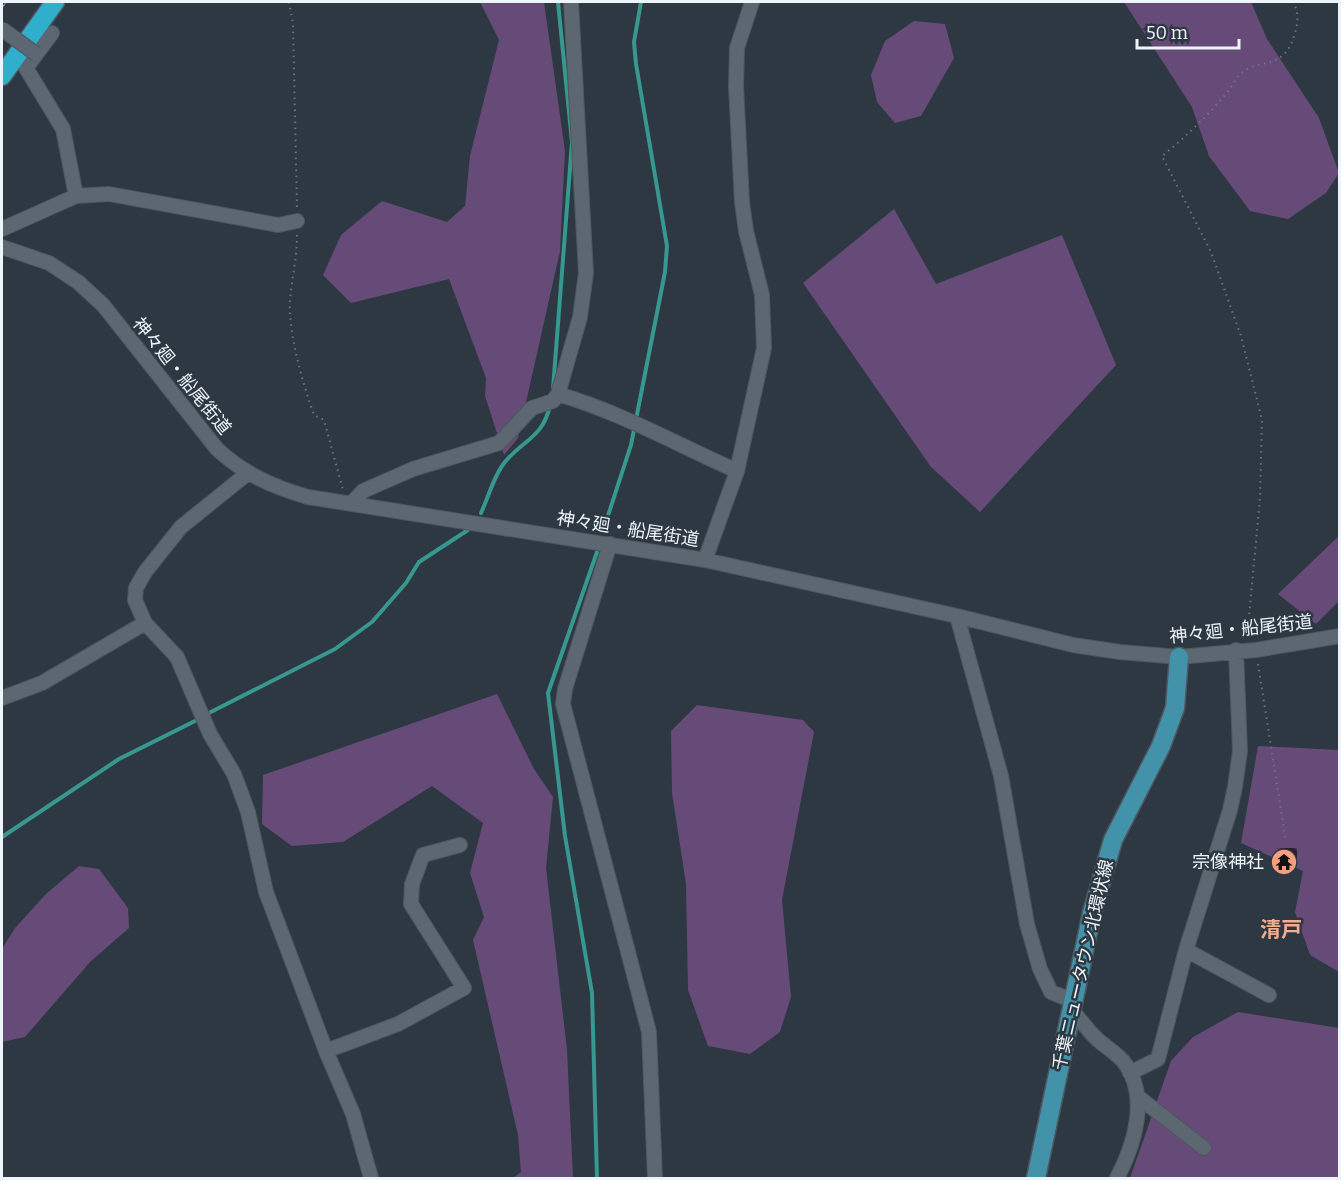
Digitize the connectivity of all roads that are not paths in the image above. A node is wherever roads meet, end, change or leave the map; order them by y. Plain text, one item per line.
1 (55, 2) edge
2 (571, 2) edge
3 (752, 2) edge
4 (2, 29) edge
5 (51, 33) dead end
6 (36, 54) junction
7 (2, 76) edge
8 (76, 196) junction
9 (297, 221) road end
10 (2, 229) edge
11 (2, 247) edge
12 (551, 400) junction
13 (737, 471) junction
14 (249, 474) junction
15 (349, 502) junction
16 (610, 544) junction
17 (705, 560) junction
18 (957, 616) junction
19 (145, 623) junction
20 (1340, 636) edge
21 (1246, 650) junction
22 (1179, 657) junction
23 (2, 698) edge
24 (460, 845) dead end
25 (1186, 950) junction
26 (1269, 995) dead end
27 (1072, 1005) junction
28 (326, 1051) junction
29 (1130, 1072) junction
30 (1137, 1096) junction
31 (1204, 1148) dead end
32 (371, 1179) edge
33 (655, 1179) edge
34 (1036, 1179) edge
35 (1117, 1179) edge

1 - 7 highway
2 - 12 street
3 - 13 street
4 - 6 street, bridge
5 - 6 street
6 - 8 street
8 - 9 street
8 - 10 street
11 - 14 street, 神々廻・船尾街道
12 - 13 street
12 - 15 street
13 - 17 street
14 - 15 street, 神々廻・船尾街道
14 - 19 street
15 - 16 street, 神々廻・船尾街道
16 - 17 street, 神々廻・船尾街道
16 - 33 street
17 - 18 street, 神々廻・船尾街道
18 - 22 street, 神々廻・船尾街道
18 - 27 street
19 - 23 street
19 - 28 street
20 - 21 street, 神々廻・船尾街道
21 - 22 street, 神々廻・船尾街道
21 - 25 street
22 - 27 main road, 千葉ニュータウン北環状線
24 - 28 street
25 - 26 street
25 - 29 street
27 - 29 street
27 - 34 main road, 千葉ニュータウン北環状線
28 - 32 street
29 - 30 street
30 - 31 street
30 - 35 street

